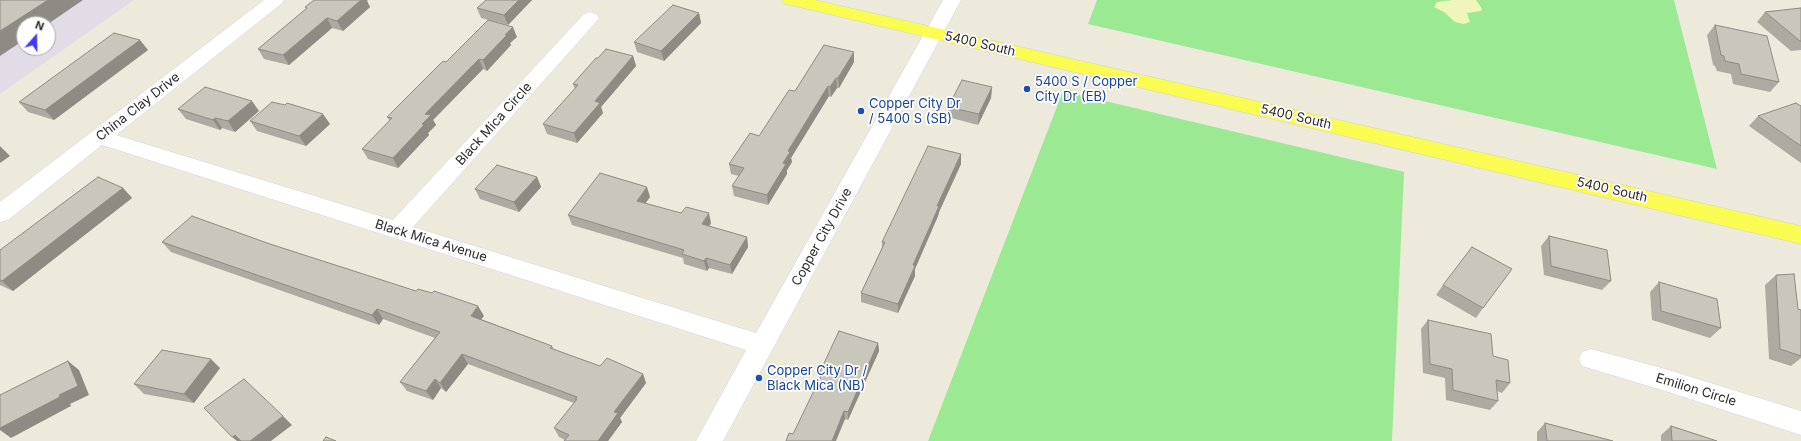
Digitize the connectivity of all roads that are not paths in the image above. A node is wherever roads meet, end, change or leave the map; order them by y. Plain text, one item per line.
1 (275, 0) edge
2 (791, 0) edge
3 (952, 0) edge
4 (590, 18) dead end
5 (935, 34) junction
6 (100, 137) junction
7 (0, 214) edge
8 (397, 230) junction
9 (1801, 234) edge
10 (762, 345) junction
11 (1591, 359) dead end
12 (1801, 423) edge
13 (709, 441) edge

1 - 6 street, China Clay Drive
2 - 5 main road, 5400 South
3 - 5 street, Copper City Drive
4 - 8 street, Black Mica Circle
5 - 9 main road, 5400 South
5 - 10 street, Copper City Drive
6 - 7 street, China Clay Drive
6 - 8 street, Black Mica Avenue
8 - 10 street, Black Mica Avenue
10 - 13 street, Copper City Drive
11 - 12 street, Emilion Circle

